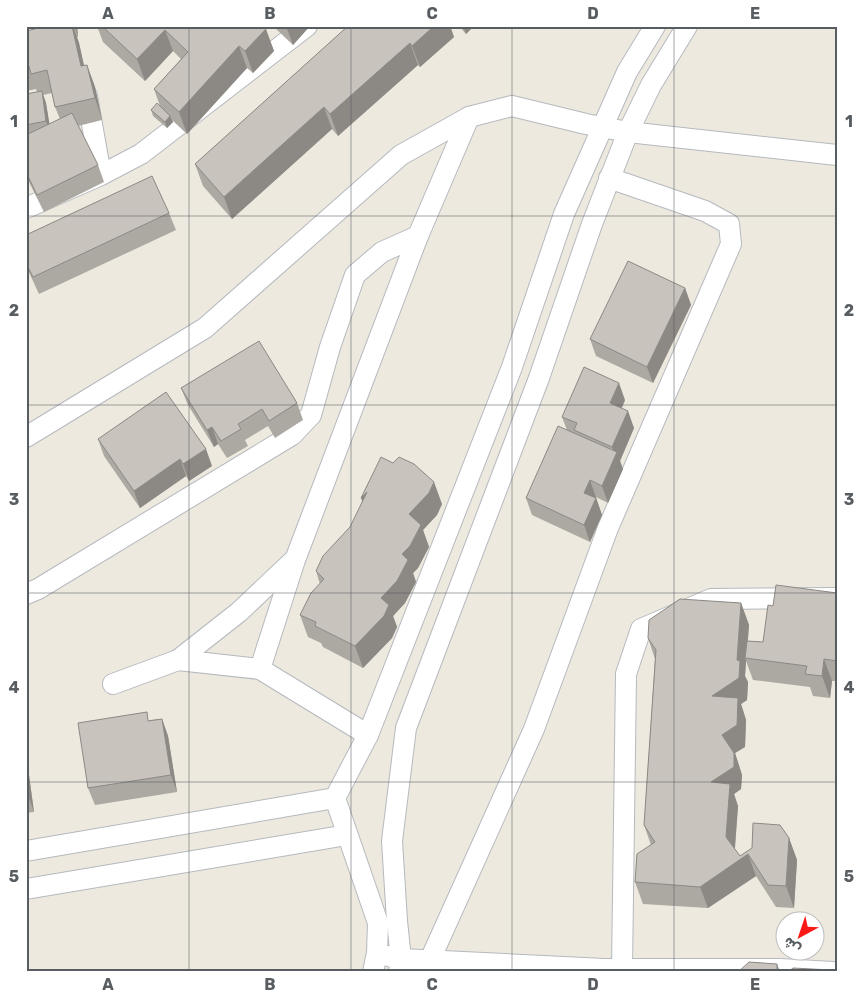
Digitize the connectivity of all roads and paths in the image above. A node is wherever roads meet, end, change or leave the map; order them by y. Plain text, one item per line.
1 (307, 26) edge
2 (655, 26) edge
3 (687, 26) edge
4 (83, 74) edge
5 (469, 117) junction
6 (602, 127) junction
7 (628, 132) junction
8 (837, 155) edge
9 (101, 175) junction
10 (610, 178) junction
11 (26, 208) edge
12 (418, 236) junction
13 (26, 437) edge
14 (295, 560) junction
15 (26, 594) edge
16 (837, 598) edge
17 (178, 660) junction
18 (260, 670) junction
19 (113, 684) dead end
20 (368, 734) junction
21 (335, 798) junction
22 (347, 835) junction
23 (26, 851) edge
24 (26, 889) edge
25 (430, 960) junction
26 (375, 963) edge
27 (400, 965) edge
28 (610, 970) edge
29 (833, 972) edge

1 - 9 street
2 - 6 street
3 - 7 street
4 - 9 street
5 - 6 street
5 - 12 street
5 - 13 street
6 - 7 street
6 - 20 street
7 - 8 street
7 - 10 street
9 - 11 street
10 - 25 street
10 - 27 street
12 - 14 street
12 - 15 street
14 - 17 street
14 - 18 street
16 - 28 street
17 - 18 street
17 - 19 street
18 - 20 street
20 - 21 street
21 - 22 street
21 - 23 street
22 - 24 street
22 - 26 street
25 - 27 street
25 - 28 street
26 - 27 street
28 - 29 street

